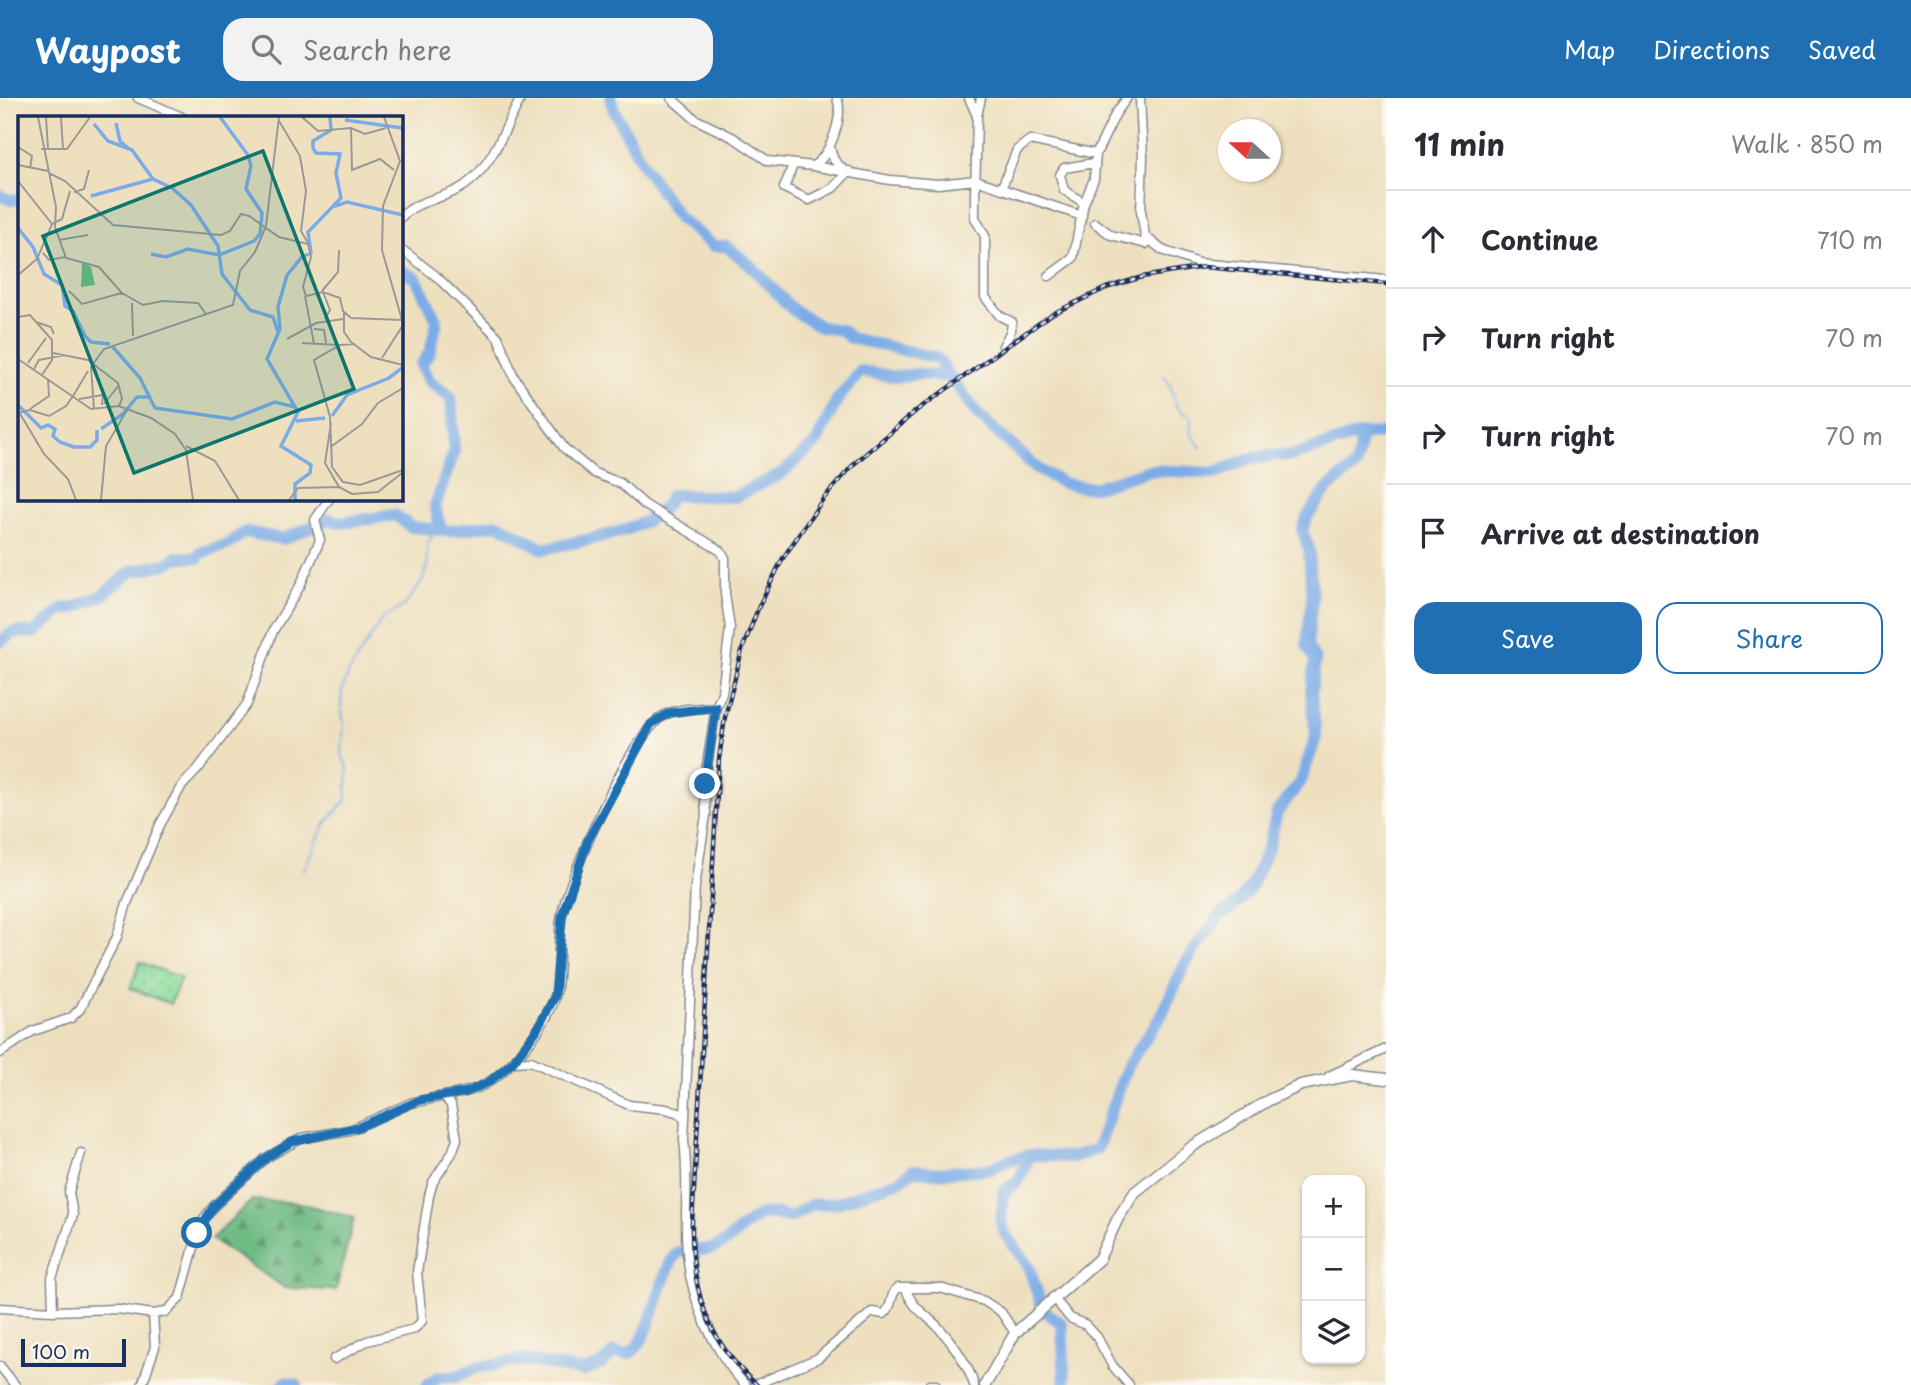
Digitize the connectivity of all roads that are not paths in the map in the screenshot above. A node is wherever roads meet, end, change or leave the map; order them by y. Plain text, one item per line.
1 (138, 98) edge
2 (521, 98) edge
3 (671, 98) edge
4 (837, 98) edge
5 (969, 98) edge
6 (981, 98) edge
7 (1127, 98) edge
8 (1140, 98) edge
9 (181, 116) edge
10 (977, 116) junction
11 (830, 149) junction
12 (1095, 159) junction
13 (793, 165) junction
14 (813, 166) junction
15 (846, 171) junction
16 (976, 180) junction
17 (1002, 187) junction
18 (1084, 203) junction
19 (1082, 216) junction
20 (402, 217) edge
21 (1095, 223) dead end
22 (1146, 244) dead end
23 (402, 250) edge
24 (1049, 276) dead end
25 (1386, 279) edge
26 (1003, 346) dead end
27 (328, 500) edge
28 (716, 707) junction
29 (1386, 1049) edge
30 (0, 1054) edge
31 (513, 1062) junction
32 (1386, 1079) edge
33 (1317, 1081) junction
34 (443, 1096) junction
35 (685, 1121) junction
36 (81, 1153) dead end
37 (906, 1288) junction
38 (1053, 1297) junction
39 (0, 1308) edge
40 (53, 1311) junction
41 (153, 1314) junction
42 (1015, 1333) junction
43 (334, 1359) dead end
44 (0, 1366) edge
45 (15, 1385) edge
46 (142, 1385) edge
47 (745, 1385) edge
48 (760, 1385) edge
49 (930, 1385) edge
50 (936, 1385) edge
51 (974, 1385) edge
52 (985, 1385) edge
53 (1129, 1385) edge

1 - 9 street
2 - 20 street
3 - 13 street
4 - 11 street
5 - 10 street
6 - 10 street
7 - 12 street
8 - 25 street
10 - 16 street
11 - 14 street
11 - 15 street
12 - 17 street
12 - 18 street
12 - 18 street
13 - 14 street
13 - 15 street
14 - 15 street
15 - 16 street
16 - 17 street
16 - 26 street
17 - 19 street
18 - 19 street
19 - 24 street
21 - 22 street
23 - 28 street
27 - 30 street
28 - 31 street
28 - 35 street
29 - 33 street
31 - 34 street
31 - 35 street
32 - 33 street
33 - 38 street
34 - 41 street
34 - 43 street
35 - 47 street
36 - 40 street
37 - 42 street
37 - 48 street
37 - 51 street
38 - 42 street
38 - 53 street
39 - 40 street
40 - 41 street
41 - 46 street
42 - 52 street
44 - 45 street
49 - 50 street

